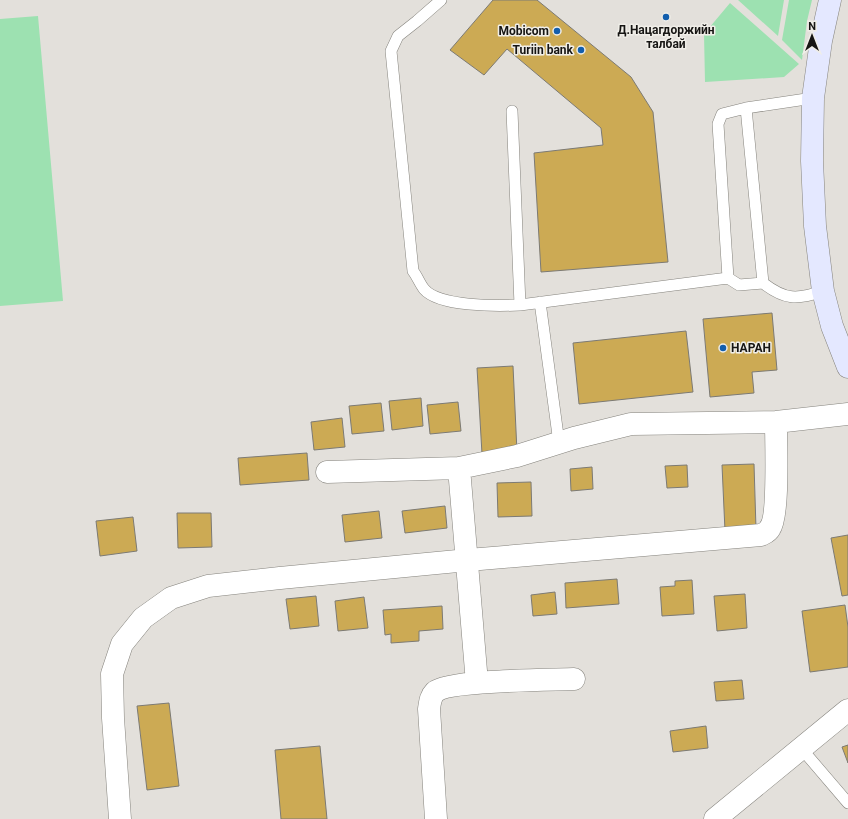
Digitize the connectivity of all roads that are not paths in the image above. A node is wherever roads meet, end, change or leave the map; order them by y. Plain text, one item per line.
1 (441, 0) edge
2 (830, 0) edge
3 (813, 98) junction
4 (746, 108) junction
5 (512, 111) dead end
6 (728, 278) junction
7 (763, 283) junction
8 (823, 291) junction
9 (540, 302) junction
10 (520, 305) junction
11 (848, 367) edge
12 (848, 414) edge
13 (776, 422) junction
14 (559, 443) junction
15 (459, 468) junction
16 (327, 472) dead end
17 (468, 560) junction
18 (574, 679) dead end
19 (477, 683) junction
20 (848, 710) edge
21 (801, 748) junction
22 (848, 803) edge
23 (120, 819) edge
24 (436, 819) edge
25 (715, 819) edge

1 - 10 lane
2 - 3 main road
3 - 4 lane
3 - 8 main road
4 - 6 lane
4 - 7 lane
5 - 10 lane
6 - 7 lane
6 - 9 lane
7 - 8 lane
8 - 11 main road
9 - 10 lane
9 - 14 lane
12 - 13 street
13 - 14 street
13 - 17 street
14 - 15 street
15 - 16 street
15 - 17 street
17 - 19 street
17 - 23 street
18 - 19 street
19 - 24 street
20 - 21 street
21 - 22 lane
21 - 25 street

